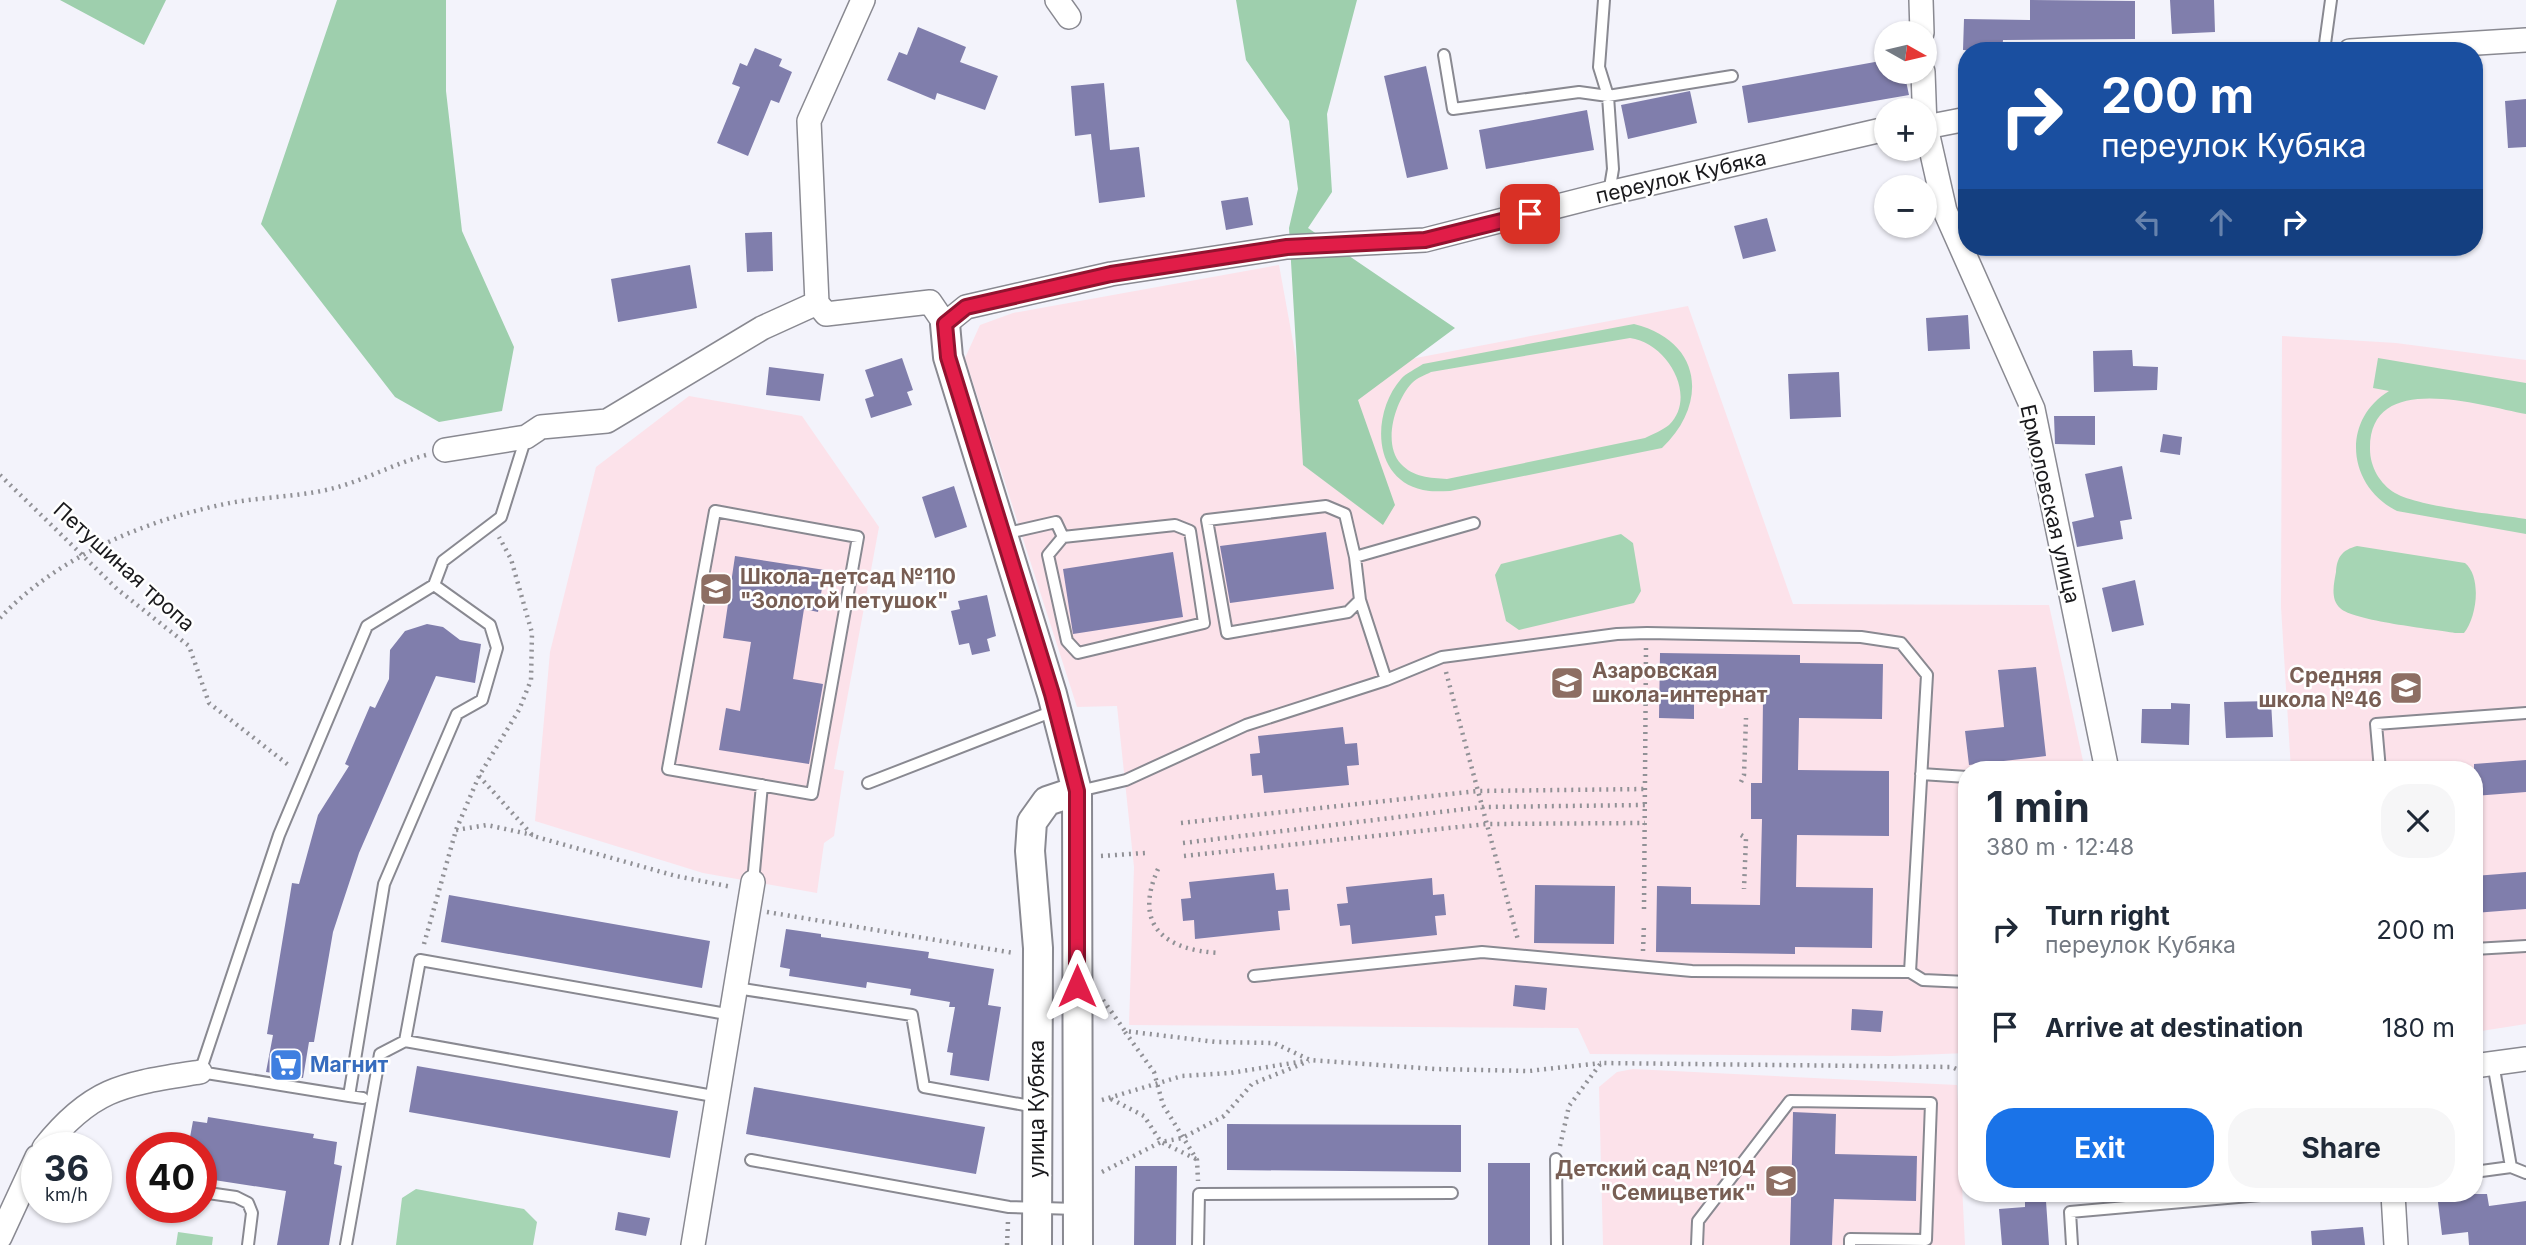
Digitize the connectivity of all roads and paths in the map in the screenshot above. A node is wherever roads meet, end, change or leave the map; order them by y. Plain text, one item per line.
1 (863, 0) edge
2 (1604, 0) edge
3 (1920, 0) edge
4 (2331, 0) edge
5 (1921, 21) edge
6 (2526, 40) edge
7 (2325, 42) edge
8 (2483, 43) edge
9 (1444, 55) dead end
10 (1732, 76) dead end
11 (1608, 96) junction
12 (1958, 121) edge
13 (1937, 125) edge
14 (1874, 132) edge
15 (1933, 161) edge
16 (1609, 193) junction
17 (1958, 240) edge
18 (1965, 256) edge
19 (817, 303) junction
20 (945, 324) junction
21 (526, 437) junction
22 (444, 450) joint
23 (0, 475) edge
24 (1474, 523) dead end
25 (492, 524) junction
26 (1003, 534) junction
27 (1063, 537) junction
28 (83, 554) junction
29 (1355, 556) junction
30 (434, 585) junction
31 (1360, 600) junction
32 (0, 618) edge
33 (1647, 633) junction
34 (1442, 657) junction
35 (1386, 680) junction
36 (1056, 710) junction
37 (2526, 713) edge
38 (1746, 718) dead end
39 (2105, 761) edge
40 (2379, 761) edge
41 (1921, 774) junction
42 (479, 776) junction
43 (1958, 776) edge
44 (304, 777) junction
45 (1741, 782) dead end
46 (868, 783) dead end
47 (762, 785) junction
48 (1645, 789) junction
49 (1077, 791) junction
50 (1478, 791) junction
51 (1645, 806) junction
52 (1482, 807) junction
53 (1181, 823) dead end
54 (1645, 823) junction
55 (1487, 824) junction
56 (456, 830) junction
57 (1741, 835) dead end
58 (533, 836) junction
59 (1183, 843) dead end
60 (1184, 856) dead end
61 (1158, 869) dead end
62 (1744, 889) dead end
63 (751, 894) junction
64 (1644, 909) dead end
65 (1644, 924) dead end
66 (2526, 946) edge
67 (2483, 948) edge
68 (1219, 953) dead end
69 (1522, 956) junction
70 (420, 960) junction
71 (1021, 960) dead end
72 (1643, 968) junction
73 (1910, 972) junction
74 (1254, 976) dead end
75 (1958, 982) edge
76 (736, 988) junction
77 (1102, 998) dead end
78 (732, 1015) junction
79 (1125, 1031) junction
80 (405, 1041) junction
81 (2526, 1059) edge
82 (1310, 1060) junction
83 (1601, 1063) junction
84 (2484, 1064) edge
85 (1958, 1070) edge
86 (200, 1072) junction
87 (1158, 1084) junction
88 (349, 1096) junction
89 (719, 1097) junction
90 (363, 1098) dead end
91 (1110, 1099) junction
92 (1094, 1101) dead end
93 (1037, 1107) junction
94 (57, 1132) edge
95 (1182, 1138) junction
96 (1161, 1142) junction
97 (1556, 1159) joint
98 (751, 1160) dead end
99 (1197, 1160) junction
100 (2511, 1167) junction
101 (2483, 1171) edge
102 (2526, 1173) edge
103 (1094, 1176) dead end
104 (21, 1192) edge
105 (1452, 1193) dead end
106 (217, 1194) edge
107 (1199, 1194) junction
108 (2182, 1202) edge
109 (2393, 1202) edge
110 (1009, 1207) junction
111 (1037, 1208) junction
112 (1077, 1209) junction
113 (0, 1239) edge
114 (9, 1245) edge
115 (248, 1245) edge
116 (346, 1245) edge
117 (693, 1245) edge
118 (1007, 1245) edge
119 (1037, 1245) edge
120 (1078, 1245) edge
121 (1198, 1245) edge
122 (1557, 1245) edge
123 (1697, 1245) edge
124 (1850, 1245) edge
125 (2072, 1245) edge
126 (2396, 1245) edge

1 - 19 street
2 - 11 lane
3 - 5 street
4 - 7 lane
6 - 8 street
9 - 11 lane
10 - 11 lane
11 - 16 lane
12 - 13 street
14 - 16 street, переулок Кубяка
15 - 17 street, Ермоловская улица
16 - 20 street, переулок Кубяка
18 - 39 street, Ермоловская улица
19 - 20 street
19 - 21 street
20 - 26 street, улица Кубяка
21 - 22 street
21 - 25 lane
22 - 28 path
23 - 28 path, Петушиная тропа
24 - 29 lane
25 - 30 lane
25 - 42 path
26 - 27 lane
26 - 36 street, улица Кубяка
27 - 27 lane
28 - 32 path
28 - 44 path, Петушиная тропа
29 - 31 lane
29 - 31 lane
30 - 44 lane
30 - 88 lane
31 - 35 lane
33 - 34 lane
33 - 41 lane
33 - 48 path
34 - 35 lane
34 - 50 path
35 - 49 lane
36 - 46 lane
36 - 49 street, улица Кубяка
37 - 40 lane
38 - 45 path
41 - 43 lane
41 - 73 lane
42 - 56 path
42 - 58 path
44 - 86 lane
47 - 47 lane
47 - 63 lane
48 - 50 path
48 - 51 path
49 - 93 street, улица Кубяка
49 - 112 street, улица Кубяка
50 - 52 path
50 - 53 path
51 - 52 path
51 - 54 path
52 - 55 path
52 - 59 path
54 - 55 path
54 - 64 path
55 - 60 path
55 - 69 path
56 - 58 path
56 - 70 path
57 - 62 path
58 - 63 path
61 - 68 path
63 - 71 path
63 - 76 street
65 - 72 path
66 - 67 lane
69 - 72 lane
69 - 74 lane
70 - 78 lane
70 - 80 lane
72 - 73 lane
73 - 75 lane
76 - 78 street
76 - 93 lane
77 - 79 path
78 - 89 street
79 - 82 path
79 - 87 path
80 - 89 lane
80 - 116 lane
81 - 84 street
82 - 83 path
82 - 87 path
82 - 95 path
83 - 85 path
83 - 97 path
84 - 100 lane
86 - 88 lane
86 - 94 street
87 - 91 path
87 - 95 path
88 - 90 lane
89 - 117 street
91 - 92 path
91 - 96 path
93 - 111 street, улица Кубяка
95 - 96 path
95 - 99 path
96 - 99 path
96 - 103 path
97 - 122 lane
98 - 110 lane
99 - 107 path
100 - 101 lane
100 - 102 lane
104 - 113 street
105 - 107 lane
106 - 115 lane
107 - 121 lane
108 - 125 lane
109 - 126 street
110 - 111 lane
110 - 118 path
111 - 112 lane
111 - 119 street, улица Кубяка
112 - 120 street, улица Кубяка
113 - 114 lane
123 - 124 lane

